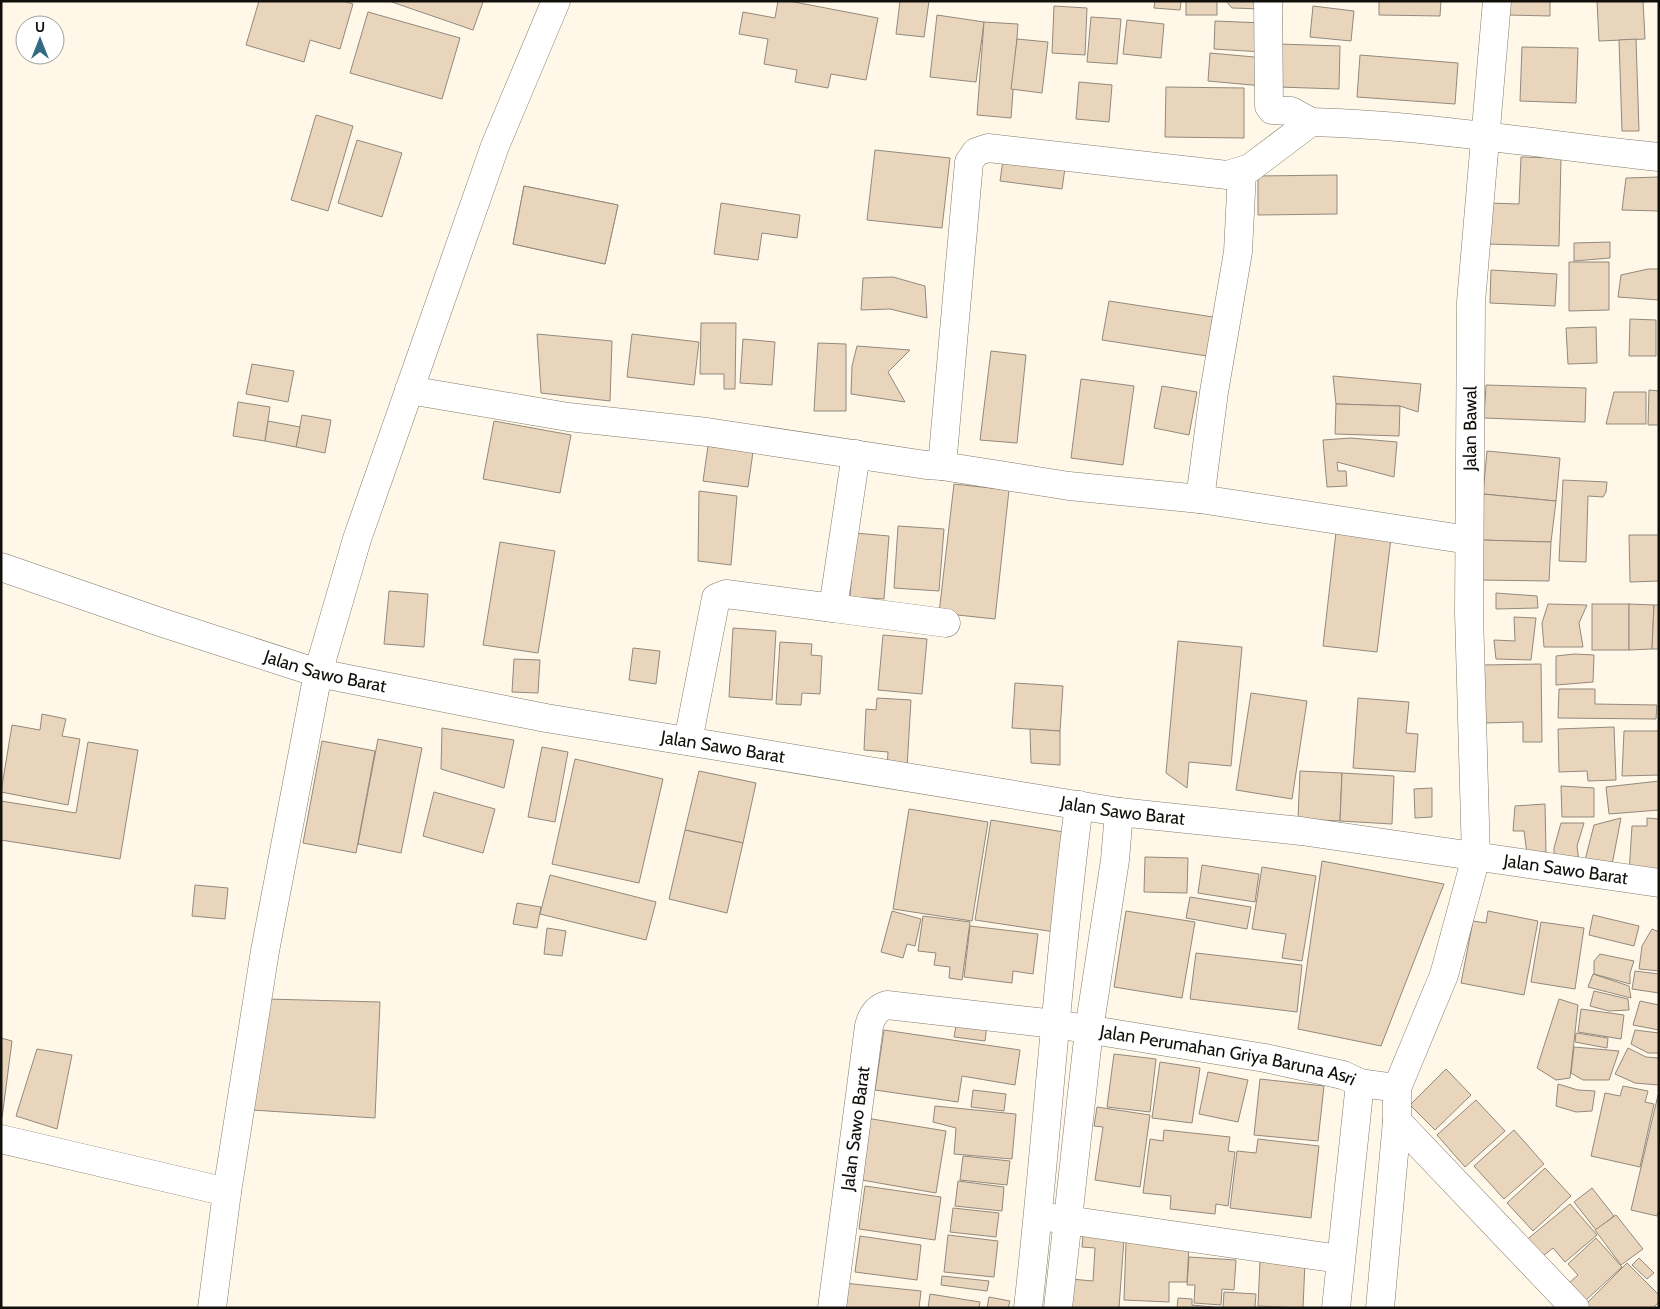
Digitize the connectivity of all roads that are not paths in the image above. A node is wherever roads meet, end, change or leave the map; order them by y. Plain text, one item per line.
1 (556, 1) edge
2 (1268, 1) edge
3 (1497, 1) edge
4 (1310, 122) junction
5 (1486, 123) junction
6 (1659, 157) edge
7 (1242, 172) junction
8 (409, 390) junction
9 (856, 454) junction
10 (942, 466) junction
11 (1200, 500) junction
12 (1452, 538) junction
13 (1, 567) edge
14 (833, 608) junction
15 (946, 623) dead end
16 (318, 673) junction
17 (688, 741) junction
18 (1079, 804) junction
19 (1119, 812) junction
20 (1470, 856) junction
21 (1659, 883) edge
22 (1055, 1024) junction
23 (1089, 1030) junction
24 (1378, 1086) junction
25 (1397, 1121) junction
26 (1, 1139) edge
27 (227, 1192) junction
28 (1039, 1216) junction
29 (1070, 1220) junction
30 (1340, 1259) junction
31 (212, 1308) edge
32 (832, 1308) edge
33 (1028, 1308) edge
34 (1058, 1308) edge
35 (1336, 1308) edge
36 (1380, 1308) edge
37 (1575, 1308) edge

1 - 8 street
2 - 4 street
3 - 5 street, Jalan Bawal
4 - 5 street
4 - 7 street
5 - 6 street
5 - 12 street, Jalan Bawal
7 - 10 street
7 - 11 street
8 - 9 street
8 - 16 street
9 - 10 street
9 - 14 street
10 - 11 street
11 - 12 street
12 - 20 street, Jalan Bawal
13 - 16 street, Jalan Sawo Barat
14 - 15 street
14 - 17 street
16 - 17 street, Jalan Sawo Barat
16 - 27 street
17 - 18 street, Jalan Sawo Barat
18 - 19 street, Jalan Sawo Barat
18 - 22 street
19 - 20 street, Jalan Sawo Barat
19 - 23 street
20 - 21 street, Jalan Sawo Barat
20 - 24 street, Jalan Bawal
22 - 23 street, Jalan Perumahan Griya Baruna Asri
22 - 28 street
22 - 32 street, Jalan Sawo Barat
23 - 24 street, Jalan Perumahan Griya Baruna Asri
23 - 29 street
24 - 25 street
24 - 30 street
25 - 36 street
25 - 37 street
26 - 27 street
27 - 31 street
28 - 29 street
28 - 33 street
29 - 30 street
29 - 34 street
30 - 35 street

